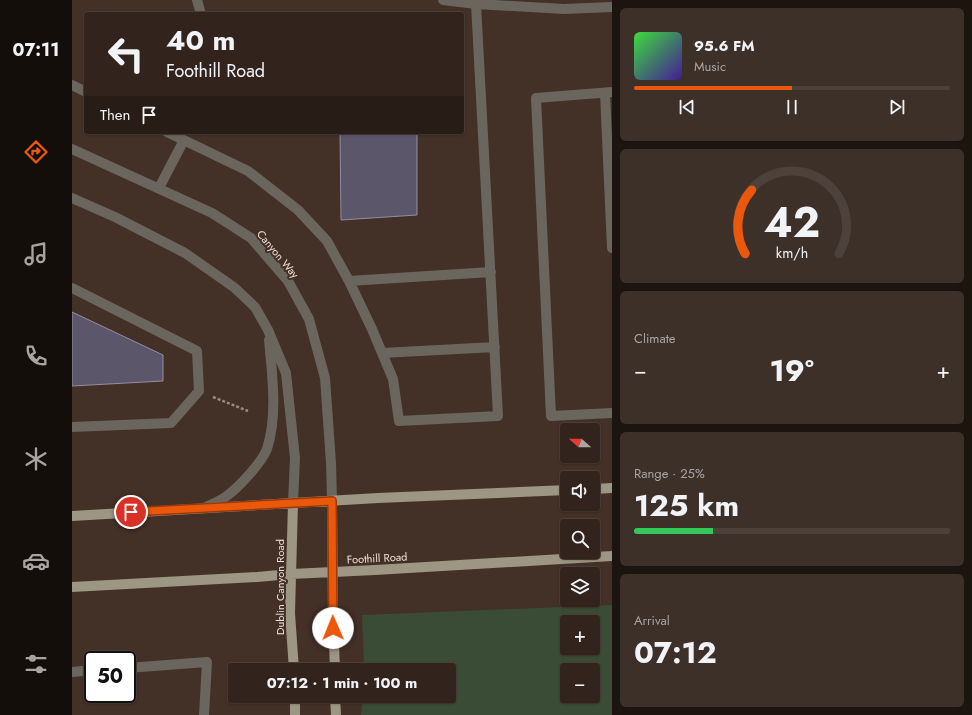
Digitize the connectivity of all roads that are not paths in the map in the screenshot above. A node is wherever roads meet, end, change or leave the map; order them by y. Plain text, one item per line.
1 (197, 0) edge
2 (443, 0) edge
3 (476, 4) junction
4 (612, 7) edge
5 (200, 12) edge
6 (72, 85) edge
7 (84, 91) edge
8 (608, 93) edge
9 (171, 134) edge
10 (184, 140) junction
11 (610, 145) edge
12 (72, 149) edge
13 (159, 188) junction
14 (72, 198) edge
15 (612, 248) edge
16 (491, 272) junction
17 (349, 281) junction
18 (72, 288) edge
19 (268, 330) junction
20 (495, 347) junction
21 (382, 354) junction
22 (612, 414) edge
23 (72, 427) edge
24 (612, 488) edge
25 (600, 489) edge
26 (560, 490) edge
27 (332, 501) junction
28 (293, 503) junction
29 (204, 508) junction
30 (72, 516) edge
31 (612, 556) edge
32 (332, 572) junction
33 (291, 574) junction
34 (72, 586) edge
35 (294, 663) edge
36 (335, 663) edge
37 (136, 667) edge
38 (84, 671) edge
39 (72, 672) edge
40 (294, 703) edge
41 (336, 703) edge
42 (204, 715) edge
43 (295, 715) edge
44 (336, 715) edge

1 - 5 street
2 - 3 street
3 - 4 street
3 - 16 street
6 - 7 street
8 - 11 street
8 - 22 street
9 - 10 street
10 - 13 street
10 - 17 street
11 - 15 street
12 - 13 street, Canyon Way
13 - 27 street, Canyon Way
14 - 19 street
16 - 17 street
16 - 20 street
17 - 21 street
18 - 23 street
19 - 28 street
19 - 29 street
20 - 21 street
20 - 21 street
24 - 25 main road
26 - 27 main road
27 - 28 main road
27 - 32 main road
28 - 29 main road
28 - 33 main road, Dublin Canyon Road
29 - 30 main road
31 - 32 main road, Foothill Road
32 - 33 main road, Foothill Road
32 - 36 main road
33 - 34 main road, Foothill Road
33 - 35 main road, Dublin Canyon Road
37 - 42 street
38 - 39 street
40 - 43 main road
41 - 44 main road

